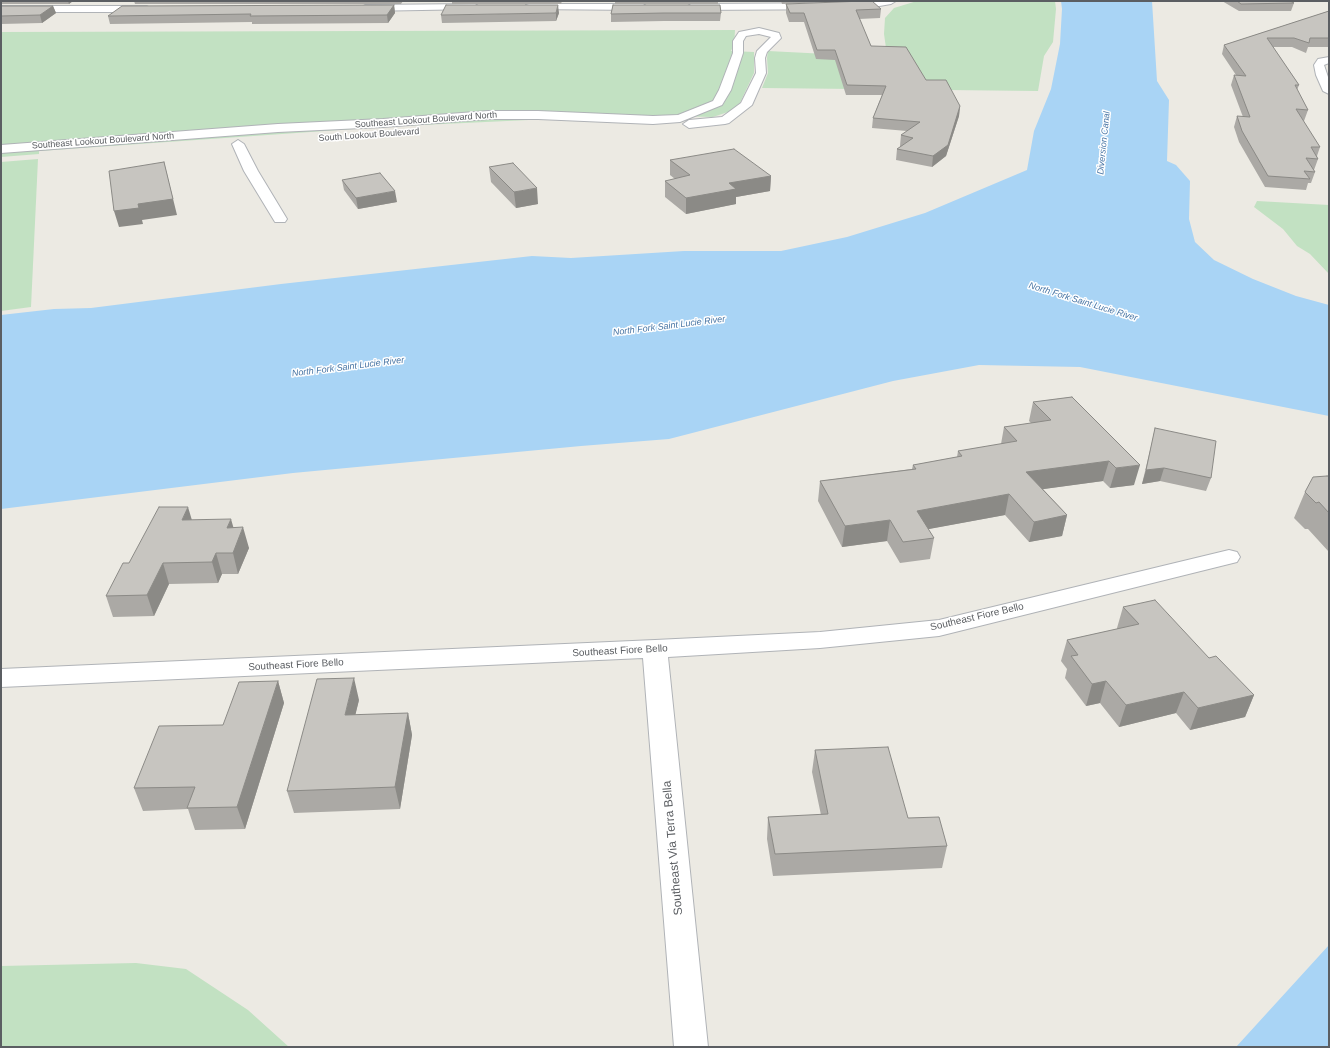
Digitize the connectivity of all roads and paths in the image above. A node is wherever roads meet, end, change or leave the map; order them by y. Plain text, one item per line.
1 (112, 1) edge
2 (891, 1) edge
3 (428, 4) edge
4 (590, 4) edge
5 (748, 4) edge
6 (489, 7) edge
7 (520, 7) edge
8 (654, 7) edge
9 (678, 7) edge
10 (355, 8) edge
11 (1, 9) edge
12 (100, 9) junction
13 (154, 9) edge
14 (750, 50) joint
15 (1329, 60) edge
16 (1324, 66) edge
17 (1329, 91) edge
18 (683, 121) junction
19 (383, 123) junction
20 (396, 133) junction
21 (370, 136) dead end
22 (254, 143) dead end
23 (238, 144) junction
24 (223, 145) dead end
25 (192, 147) dead end
26 (1, 149) edge
27 (1, 160) edge
28 (280, 219) dead end
29 (1229, 557) dead end
30 (655, 649) junction
31 (1, 678) edge
32 (691, 1047) edge

1 - 12 street
2 - 5 street
3 - 6 street
3 - 10 street
4 - 7 street
4 - 8 street
5 - 9 street
11 - 12 street
12 - 13 street
14 - 18 street, Southeast Lookout Boulevard North
14 - 18 street, South Lookout Boulevard
15 - 16 street
16 - 17 street
18 - 19 street, Southeast Lookout Boulevard North
18 - 20 street, South Lookout Boulevard
19 - 20 street
19 - 26 street, Southeast Lookout Boulevard North
20 - 21 street, South Lookout Boulevard
22 - 23 street
23 - 24 street
23 - 28 street
25 - 27 street
29 - 30 street, Southeast Fiore Bello
30 - 31 street, Southeast Fiore Bello
30 - 32 street, Southeast Via Terra Bella

